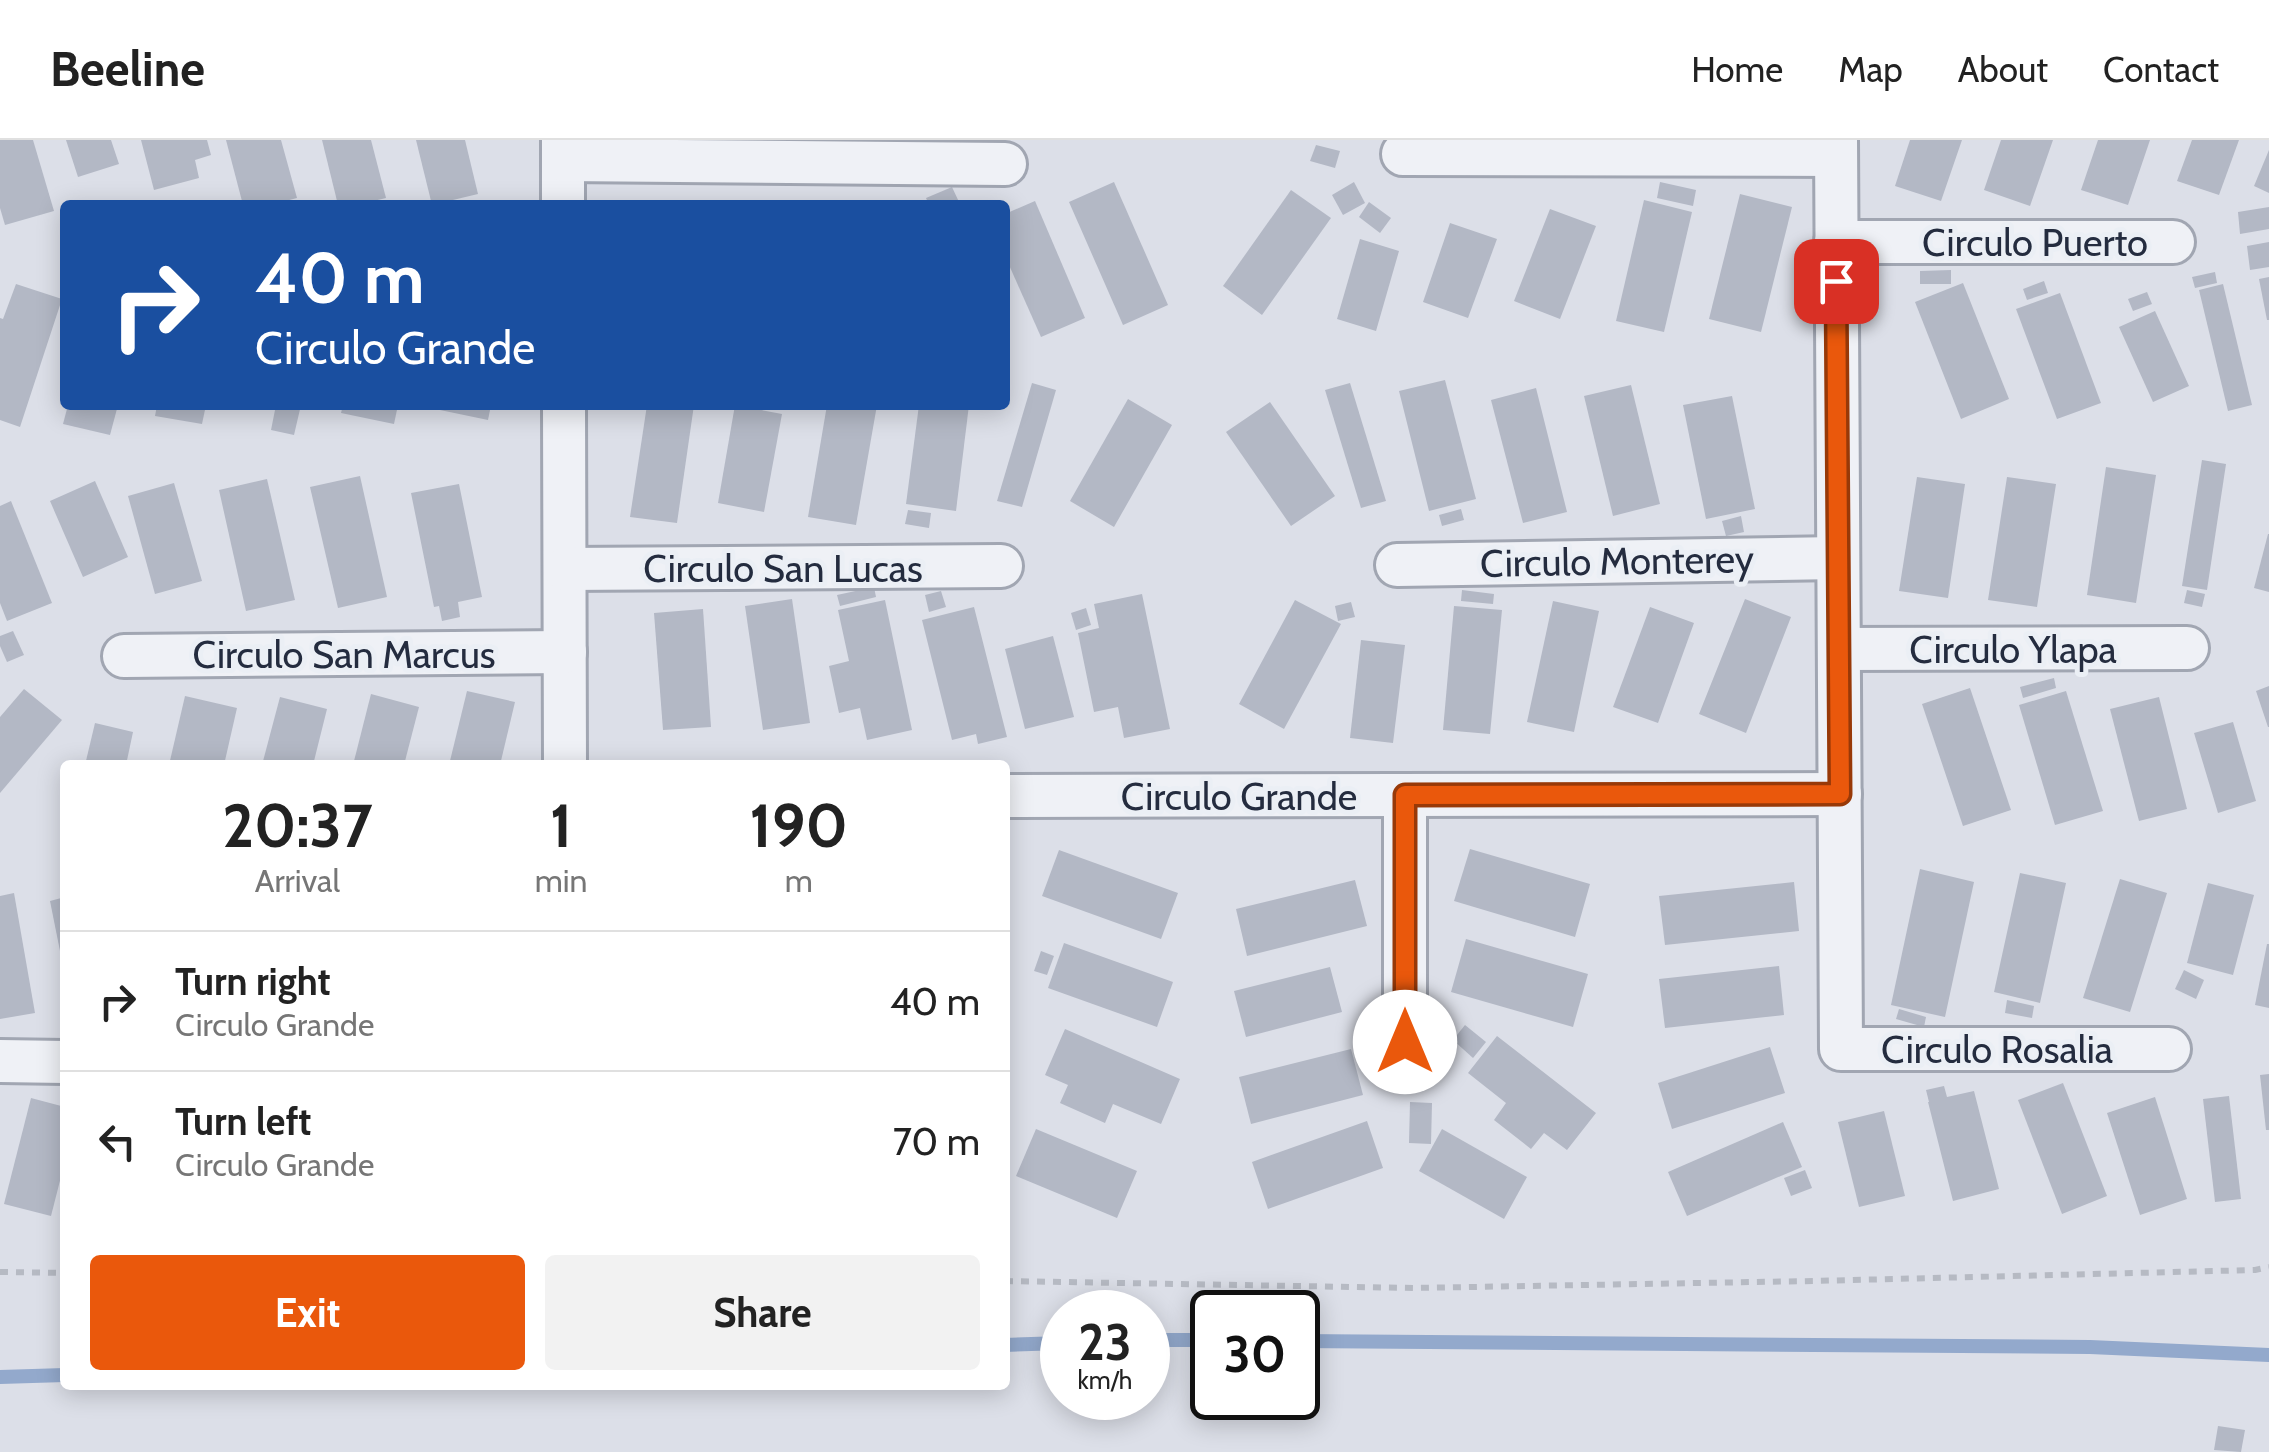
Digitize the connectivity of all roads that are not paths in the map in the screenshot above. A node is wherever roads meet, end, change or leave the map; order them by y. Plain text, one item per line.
1 (1836, 148) edge
2 (563, 150) edge
3 (1404, 154) dead end
4 (1005, 164) dead end
5 (563, 200) edge
6 (1836, 242) junction
7 (2173, 242) dead end
8 (564, 410) edge
9 (1838, 558) junction
10 (1396, 564) dead end
11 (1001, 566) dead end
12 (565, 569) junction
13 (2187, 648) dead end
14 (1838, 649) junction
15 (565, 652) junction
16 (124, 656) dead end
17 (566, 760) edge
18 (1840, 794) junction
19 (1405, 795) junction
20 (1010, 796) edge
21 (1405, 1042) dead end
22 (2168, 1049) dead end
23 (0, 1062) edge
24 (60, 1062) edge

1 - 3 street
1 - 6 street
2 - 4 street
2 - 5 street
6 - 7 street, Circulo Puerto
6 - 9 street
8 - 12 street
9 - 10 street, Circulo Monterey
9 - 14 street
11 - 12 street, Circulo San Lucas
12 - 15 street
13 - 14 street, Circulo Ylapa
14 - 18 street
15 - 16 street, Circulo San Marcus
15 - 17 street
18 - 19 street, Circulo Grande
18 - 22 street, Circulo Rosalia
19 - 20 street, Circulo Grande
19 - 21 street
23 - 24 street

